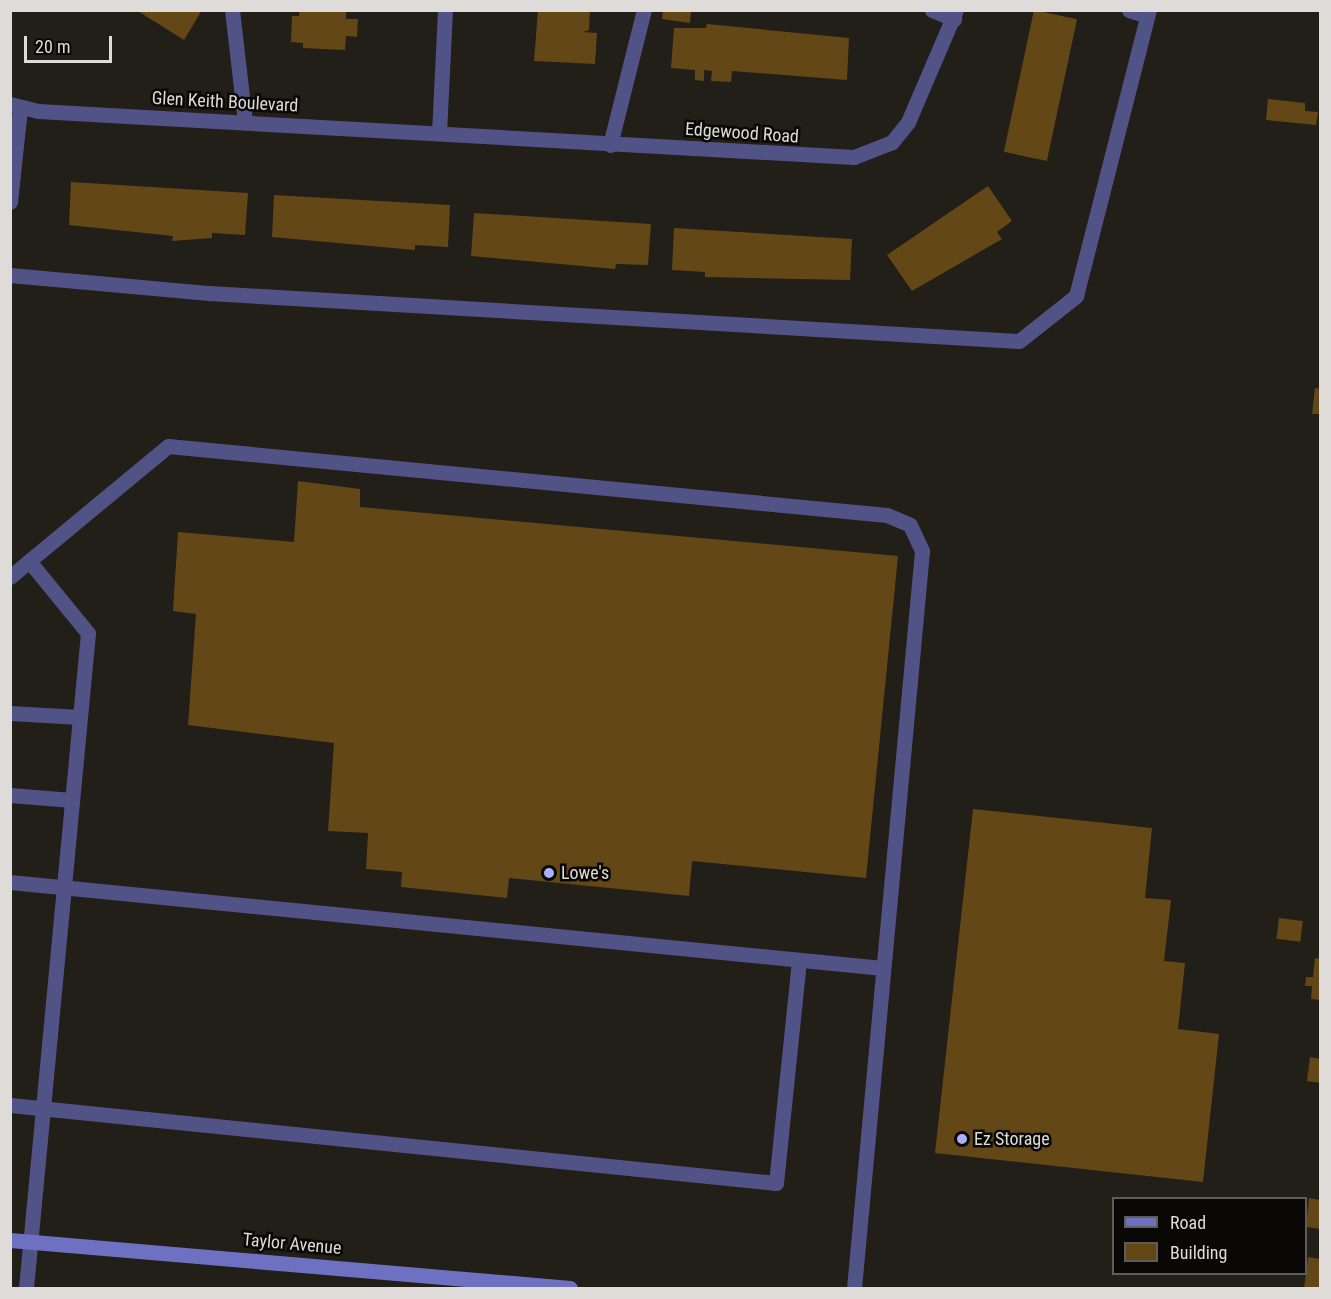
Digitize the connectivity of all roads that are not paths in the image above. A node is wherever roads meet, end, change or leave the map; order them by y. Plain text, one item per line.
1 (232, 10) edge
2 (445, 10) edge
3 (644, 10) edge
4 (932, 10) edge
5 (1129, 10) edge
6 (1148, 13) edge
7 (955, 15) edge
8 (15, 106) edge
9 (245, 122) junction
10 (439, 133) junction
11 (610, 145) junction
12 (10, 202) edge
13 (10, 275) edge
14 (30, 561) junction
15 (10, 577) edge
16 (10, 713) edge
17 (80, 717) junction
18 (10, 795) edge
19 (72, 800) junction
20 (10, 882) edge
21 (64, 887) junction
22 (800, 960) junction
23 (883, 968) junction
24 (10, 1105) edge
25 (44, 1109) junction
26 (10, 1240) edge
27 (30, 1241) junction
28 (26, 1288) edge
29 (570, 1288) edge
30 (854, 1288) edge

1 - 9 street
2 - 10 street
3 - 11 street
4 - 7 street
5 - 6 street
6 - 13 street
7 - 11 street, Edgewood Road
8 - 9 street, Glen Keith Boulevard
8 - 12 street
9 - 10 street, Glen Keith Boulevard
10 - 11 street, Edgewood Road
14 - 15 street
14 - 17 street
14 - 23 street
16 - 17 street
17 - 19 street
18 - 19 street
19 - 21 street
20 - 21 street
21 - 22 street
21 - 25 street
22 - 23 street
22 - 25 street
23 - 30 street
24 - 25 street
25 - 27 street
26 - 27 main road, Taylor Avenue
27 - 28 street
27 - 29 main road, Taylor Avenue

